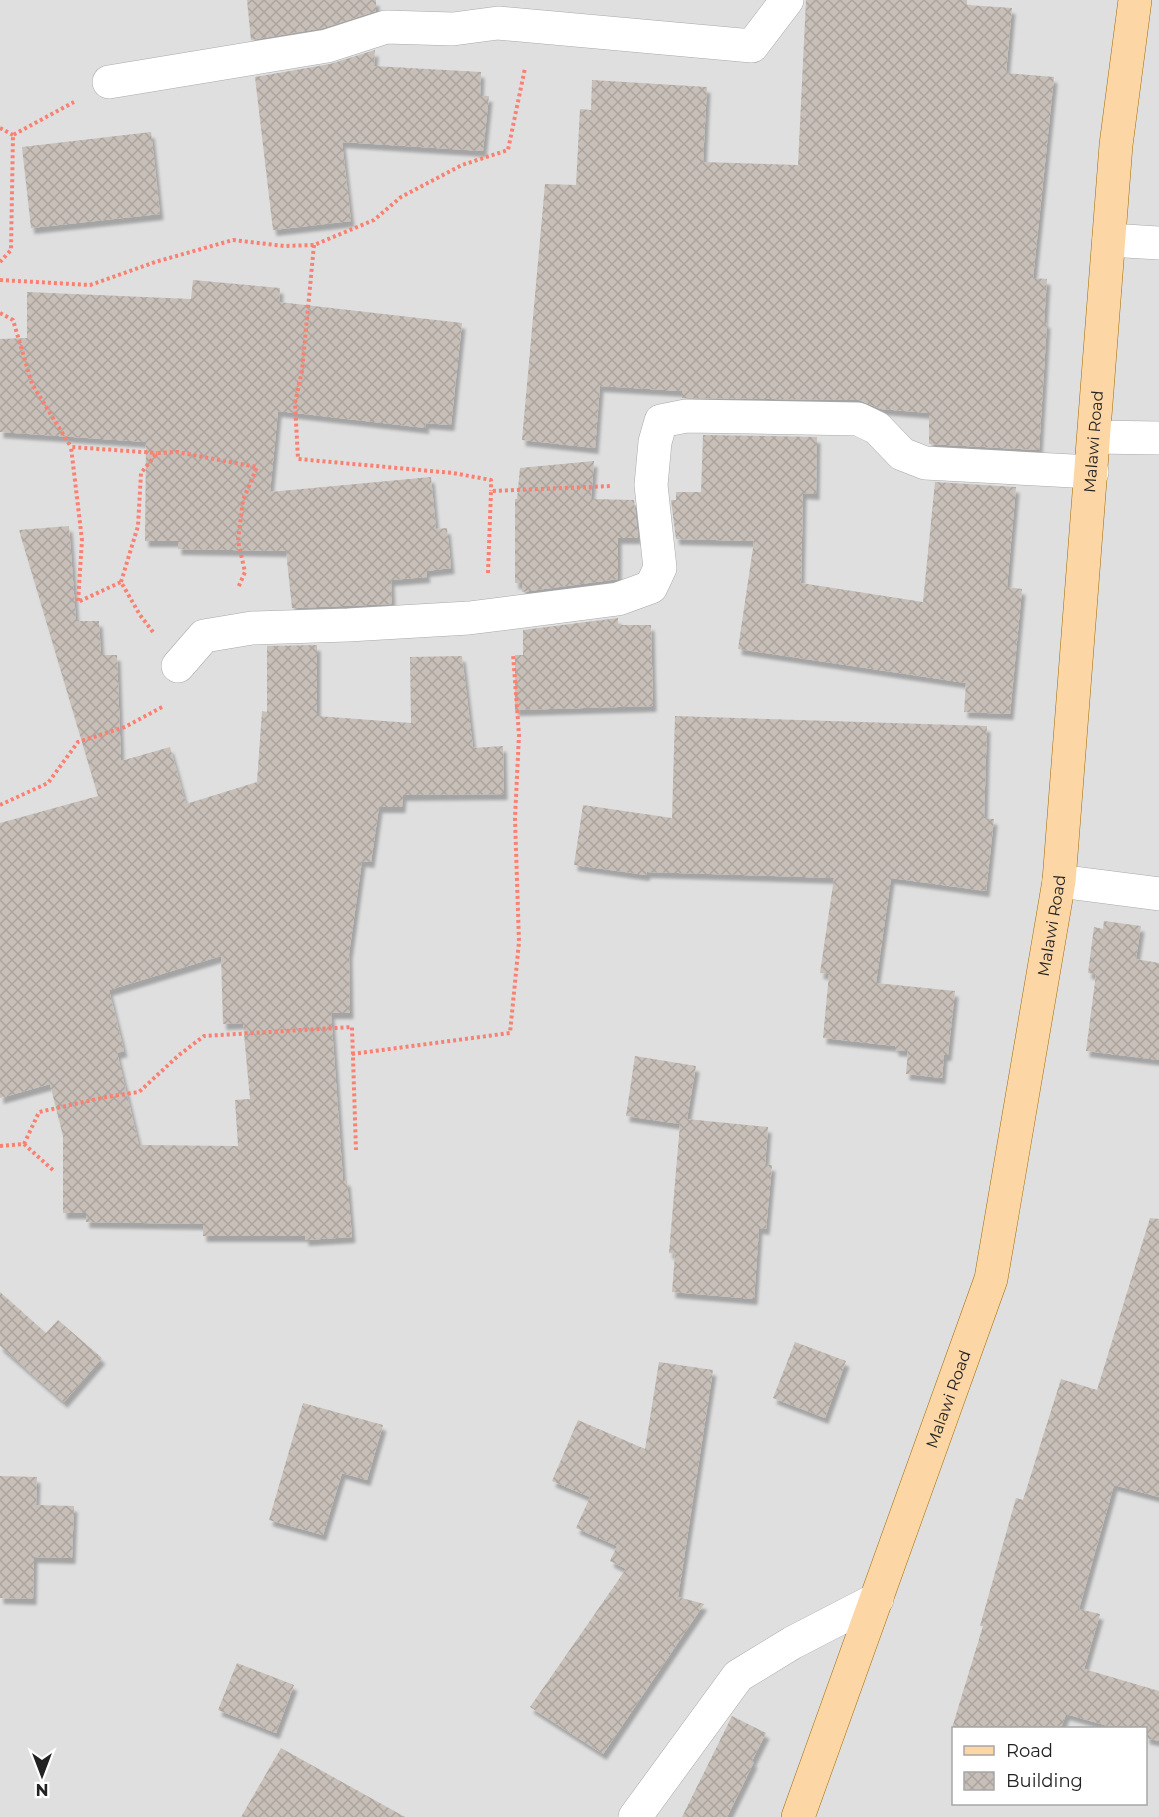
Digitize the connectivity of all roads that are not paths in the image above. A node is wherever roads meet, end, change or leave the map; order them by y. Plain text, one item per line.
1 (786, 0) edge
2 (1135, 0) edge
3 (110, 82) road end
4 (1109, 240) junction
5 (1159, 243) edge
6 (1094, 437) junction
7 (1159, 438) edge
8 (1092, 472) junction
9 (178, 666) road end
10 (1059, 881) junction
11 (1159, 894) edge
12 (877, 1599) junction
13 (635, 1817) edge
14 (798, 1817) edge

1 - 3 street
2 - 4 main road, Malawi Road
4 - 5 street
4 - 6 main road, Malawi Road
6 - 7 street
6 - 8 main road, Malawi Road
8 - 9 street
8 - 10 main road, Malawi Road
10 - 11 street
10 - 12 main road, Malawi Road
12 - 13 street
12 - 14 main road, Malawi Road

